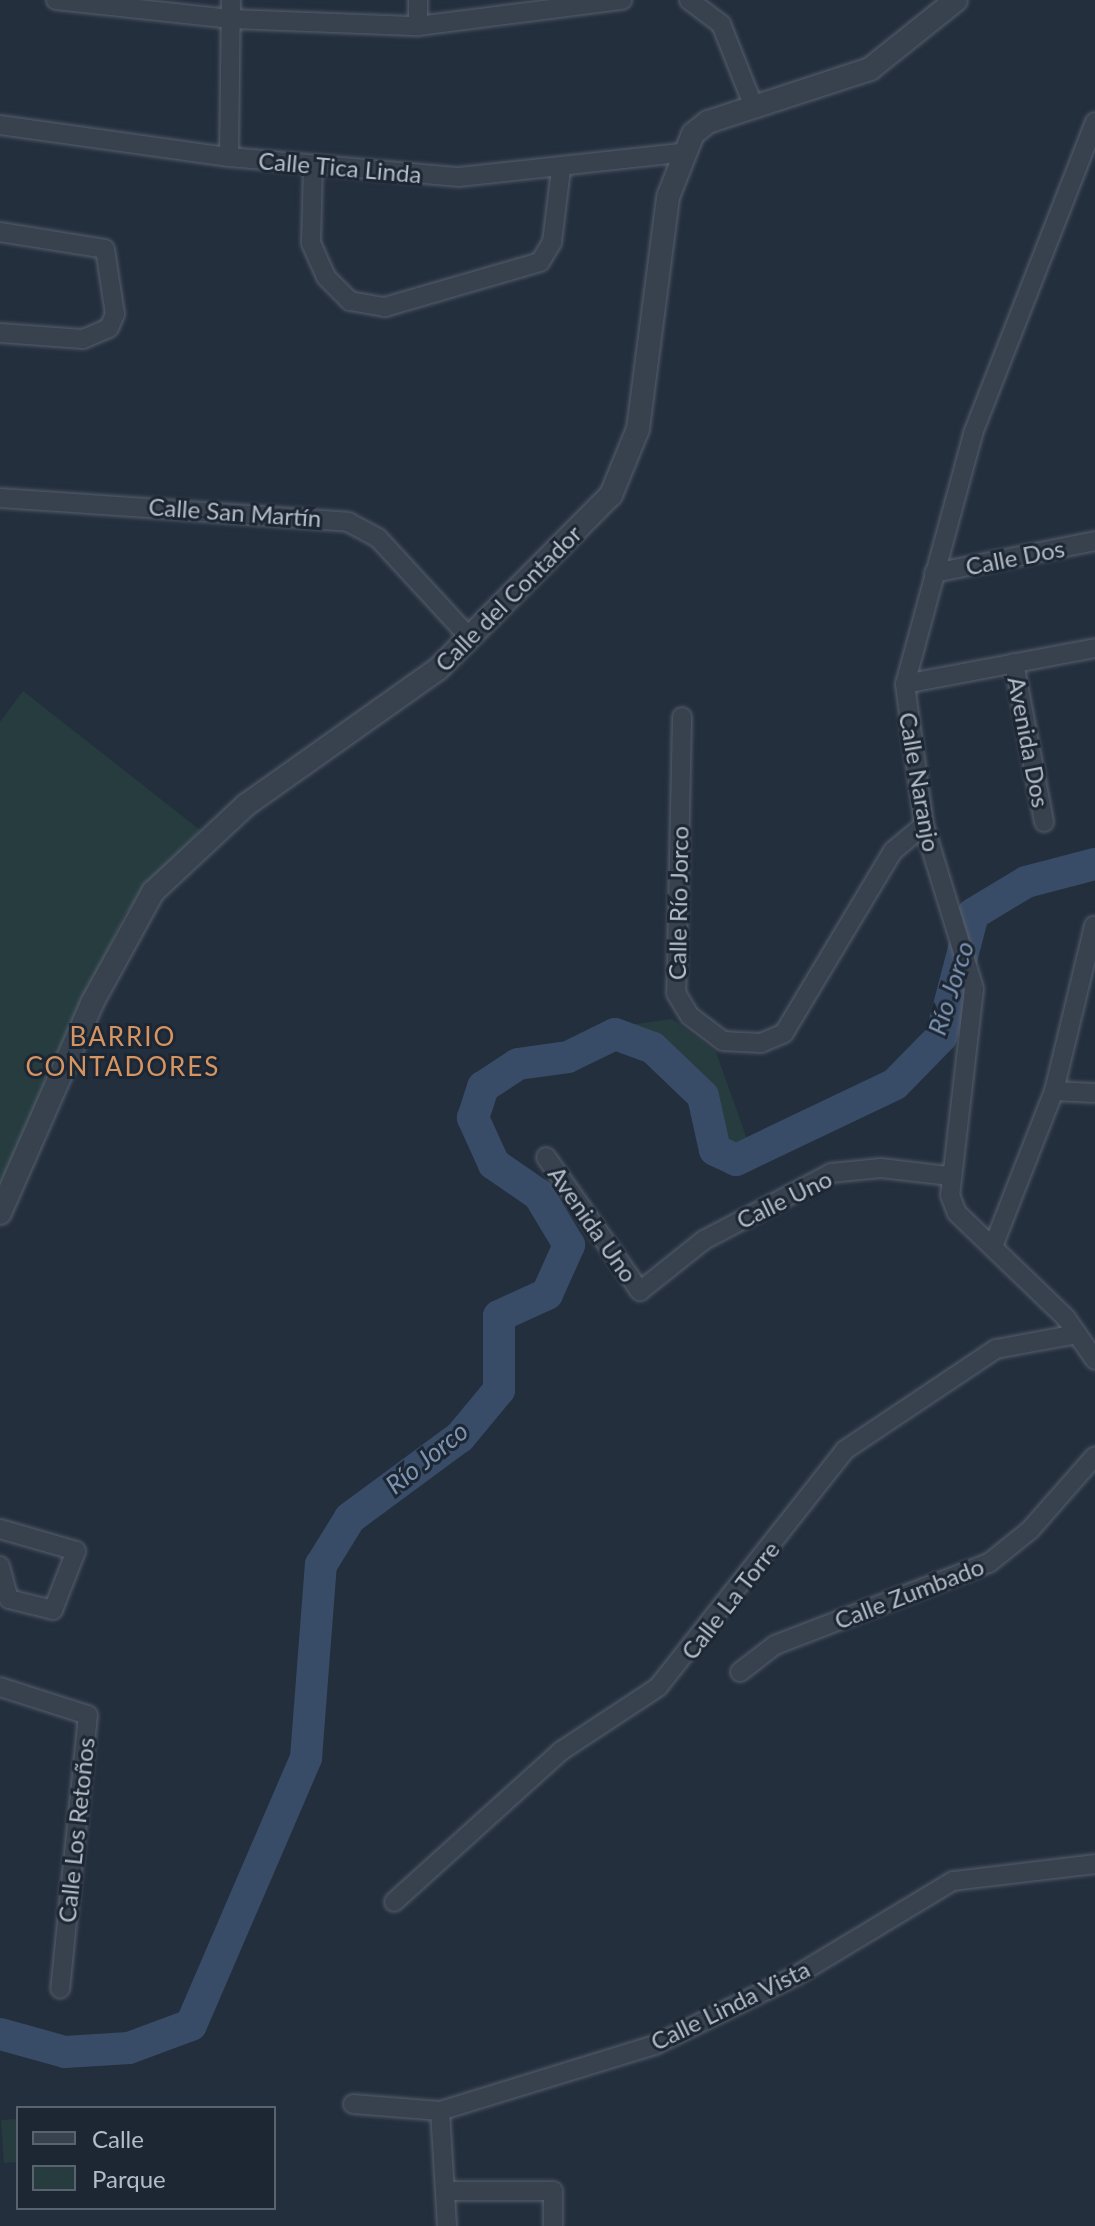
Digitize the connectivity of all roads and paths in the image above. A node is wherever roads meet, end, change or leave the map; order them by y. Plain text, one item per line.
1 (56, 0) edge
2 (418, 0) edge
3 (622, 0) edge
4 (689, 0) edge
5 (956, 0) edge
6 (601, 1) edge
7 (232, 10) edge
8 (418, 26) junction
9 (753, 105) junction
10 (1095, 122) edge
11 (0, 125) edge
12 (681, 153) junction
13 (229, 157) junction
14 (313, 166) junction
15 (561, 170) junction
16 (0, 232) edge
17 (0, 333) edge
18 (0, 498) edge
19 (1095, 541) edge
20 (934, 573) junction
21 (470, 638) junction
22 (1095, 648) edge
23 (1014, 663) junction
24 (905, 684) junction
25 (682, 717) dead end
26 (1044, 822) dead end
27 (924, 825) junction
28 (1094, 926) edge
29 (1054, 1091) junction
30 (1095, 1093) edge
31 (546, 1157) dead end
32 (948, 1176) junction
33 (0, 1213) edge
34 (994, 1244) junction
35 (640, 1291) joint
36 (1077, 1334) junction
37 (1095, 1360) edge
38 (1095, 1456) edge
39 (0, 1529) edge
40 (0, 1566) edge
41 (4, 1603) edge
42 (740, 1672) dead end
43 (0, 1687) edge
44 (1095, 1864) edge
45 (394, 1902) dead end
46 (60, 1989) dead end
47 (353, 2104) dead end
48 (440, 2111) junction
49 (446, 2191) junction
50 (447, 2226) edge
51 (553, 2226) edge

1 - 7 street
2 - 8 street
3 - 6 street
4 - 9 street
5 - 9 street, Calle del Contador
6 - 8 street
7 - 8 street
7 - 13 street
9 - 12 street, Calle del Contador
10 - 20 street, Calle Naranjo
11 - 13 street, Calle Tica Linda
12 - 15 street, Calle Tica Linda
12 - 21 street, Calle del Contador
13 - 14 street, Calle Tica Linda
14 - 15 street, Calle Tica Linda
14 - 15 street
16 - 17 street
18 - 21 street, Calle San Martín
19 - 20 street, Calle Dos
20 - 24 street, Calle Naranjo
21 - 33 street, Calle del Contador
22 - 23 street
23 - 24 street
23 - 26 street, Avenida Dos
24 - 27 street, Calle Naranjo
25 - 27 street, Calle Río Jorco
27 - 32 street, Calle Naranjo
28 - 29 street
29 - 30 street
29 - 34 street
31 - 35 street, Avenida Uno
32 - 34 street, Calle Naranjo
32 - 35 street, Calle Uno
34 - 36 street, Calle Naranjo
36 - 37 street, Calle Naranjo
36 - 45 street, Calle La Torre
38 - 42 street, Calle Zumbado
39 - 41 street
40 - 41 street
43 - 46 street, Calle Los Retoños
44 - 48 street, Calle Linda Vista
47 - 48 street, Calle Linda Vista
48 - 49 street
49 - 50 street
49 - 51 street

